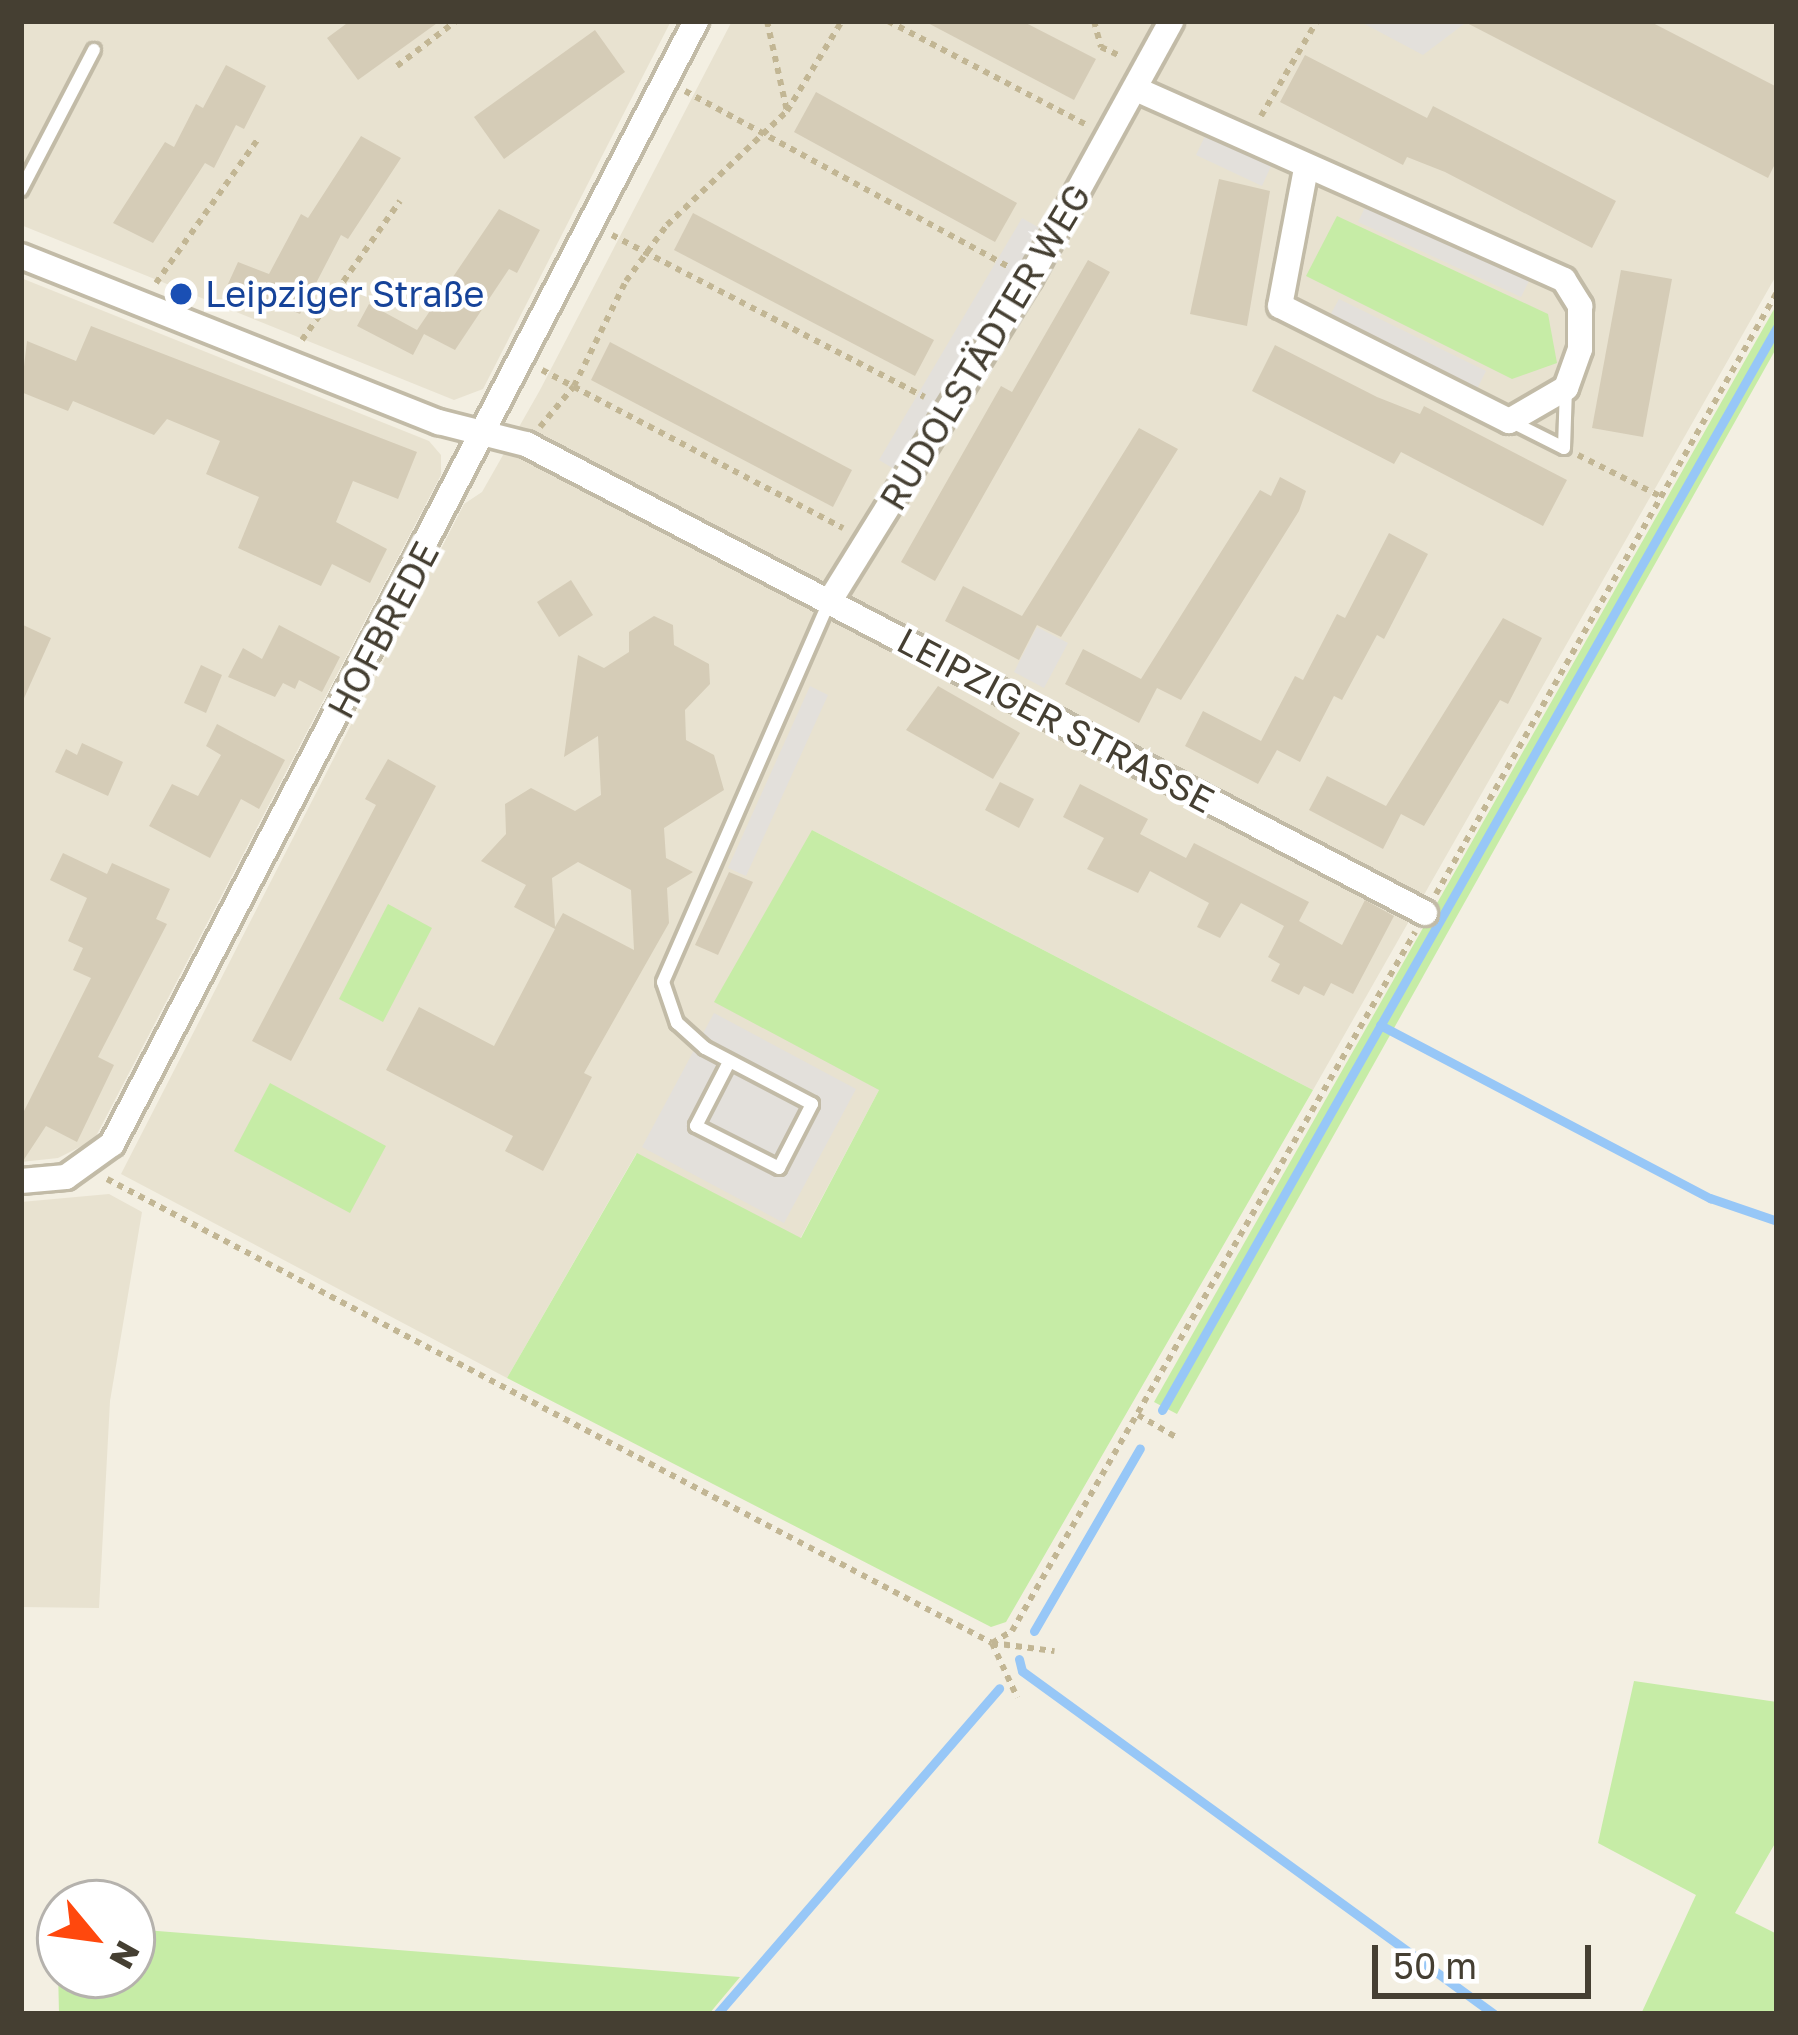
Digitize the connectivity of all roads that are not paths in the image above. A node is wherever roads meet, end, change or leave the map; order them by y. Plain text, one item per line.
1 (696, 21) edge
2 (1171, 21) edge
3 (94, 50) dead end
4 (1142, 80) junction
5 (1306, 168) junction
6 (21, 190) edge
7 (21, 256) edge
8 (1566, 388) junction
9 (1509, 421) junction
10 (485, 436) junction
11 (829, 602) junction
12 (1425, 913) road end
13 (729, 1062) junction
14 (21, 1181) edge

1 - 10 street, HOFBREDE
2 - 4 street, RUDOLSTÄDTER WEG
3 - 6 lane
4 - 5 street
4 - 11 street, RUDOLSTÄDTER WEG
5 - 8 street
5 - 9 street
7 - 10 street, LEIPZIGER STRASSE
8 - 9 street
8 - 9 lane
10 - 11 street, LEIPZIGER STRASSE
10 - 14 street, HOFBREDE
11 - 12 street, LEIPZIGER STRASSE
11 - 13 lane
13 - 13 lane

